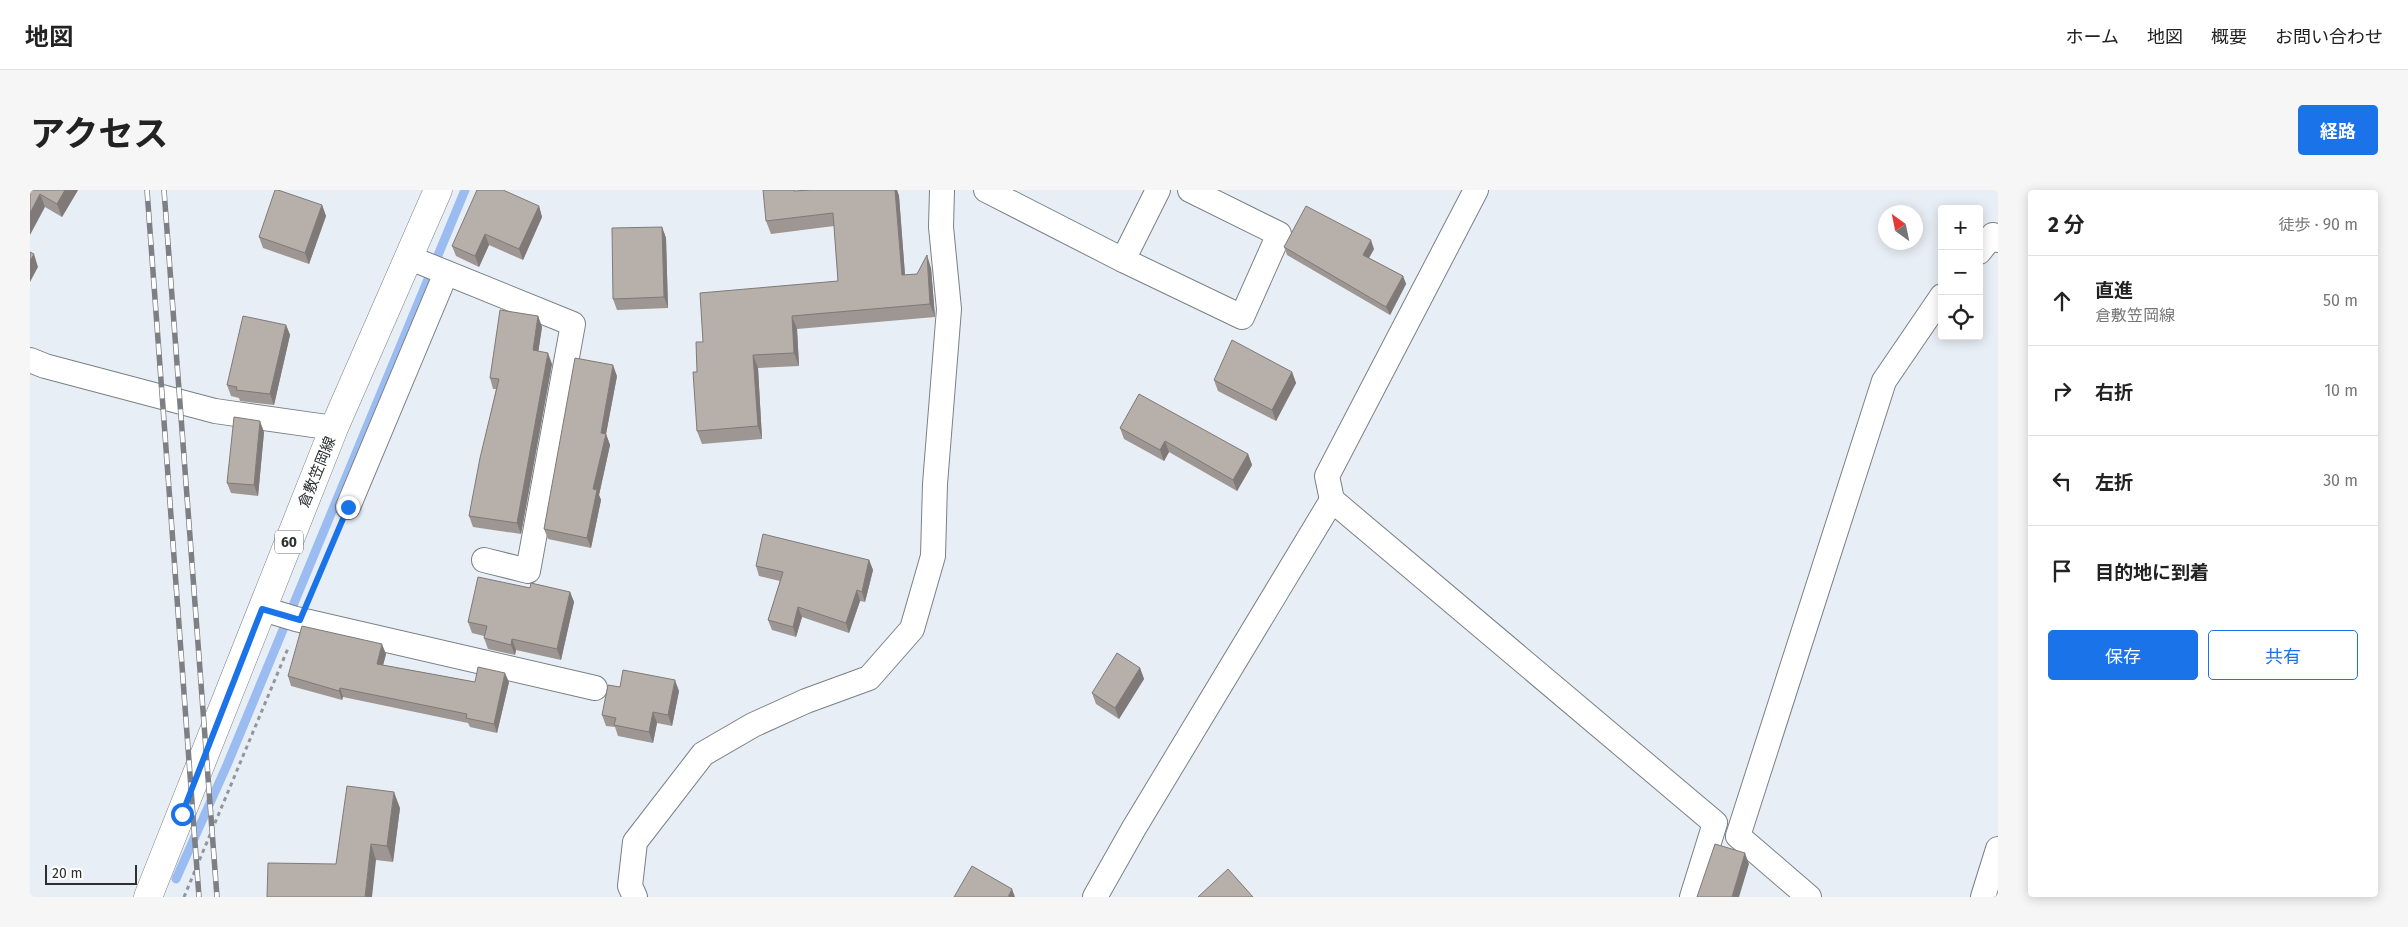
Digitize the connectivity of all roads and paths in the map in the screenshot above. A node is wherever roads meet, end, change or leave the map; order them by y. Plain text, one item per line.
1 (438, 190) edge
2 (942, 190) edge
3 (986, 190) edge
4 (1158, 190) edge
5 (1190, 190) edge
6 (1476, 190) edge
7 (1998, 240) edge
8 (1981, 250) edge
9 (1123, 260) junction
10 (430, 267) junction
11 (1938, 302) edge
12 (30, 360) edge
13 (334, 428) junction
14 (1332, 500) junction
15 (348, 507) joint
16 (484, 560) dead end
17 (284, 616) junction
18 (594, 688) dead end
19 (1715, 823) junction
20 (1738, 836) junction
21 (1998, 849) edge
22 (148, 897) edge
23 (184, 897) edge
24 (635, 897) edge
25 (1095, 897) edge
26 (1692, 897) edge
27 (1808, 897) edge
28 (1982, 897) edge

1 - 10 main road, 倉敷笠岡線 / 60
2 - 24 street
3 - 9 street
4 - 9 street
5 - 9 street
6 - 14 street
7 - 8 street
10 - 13 main road, 倉敷笠岡線 / 60
10 - 15 street
10 - 16 street
11 - 20 street
12 - 13 street
13 - 17 main road, 倉敷笠岡線 / 60
14 - 19 street
14 - 25 street
15 - 17 path
17 - 18 street
17 - 22 main road, 倉敷笠岡線 / 60
17 - 23 path
19 - 20 street
19 - 26 street
20 - 27 street
21 - 28 street

